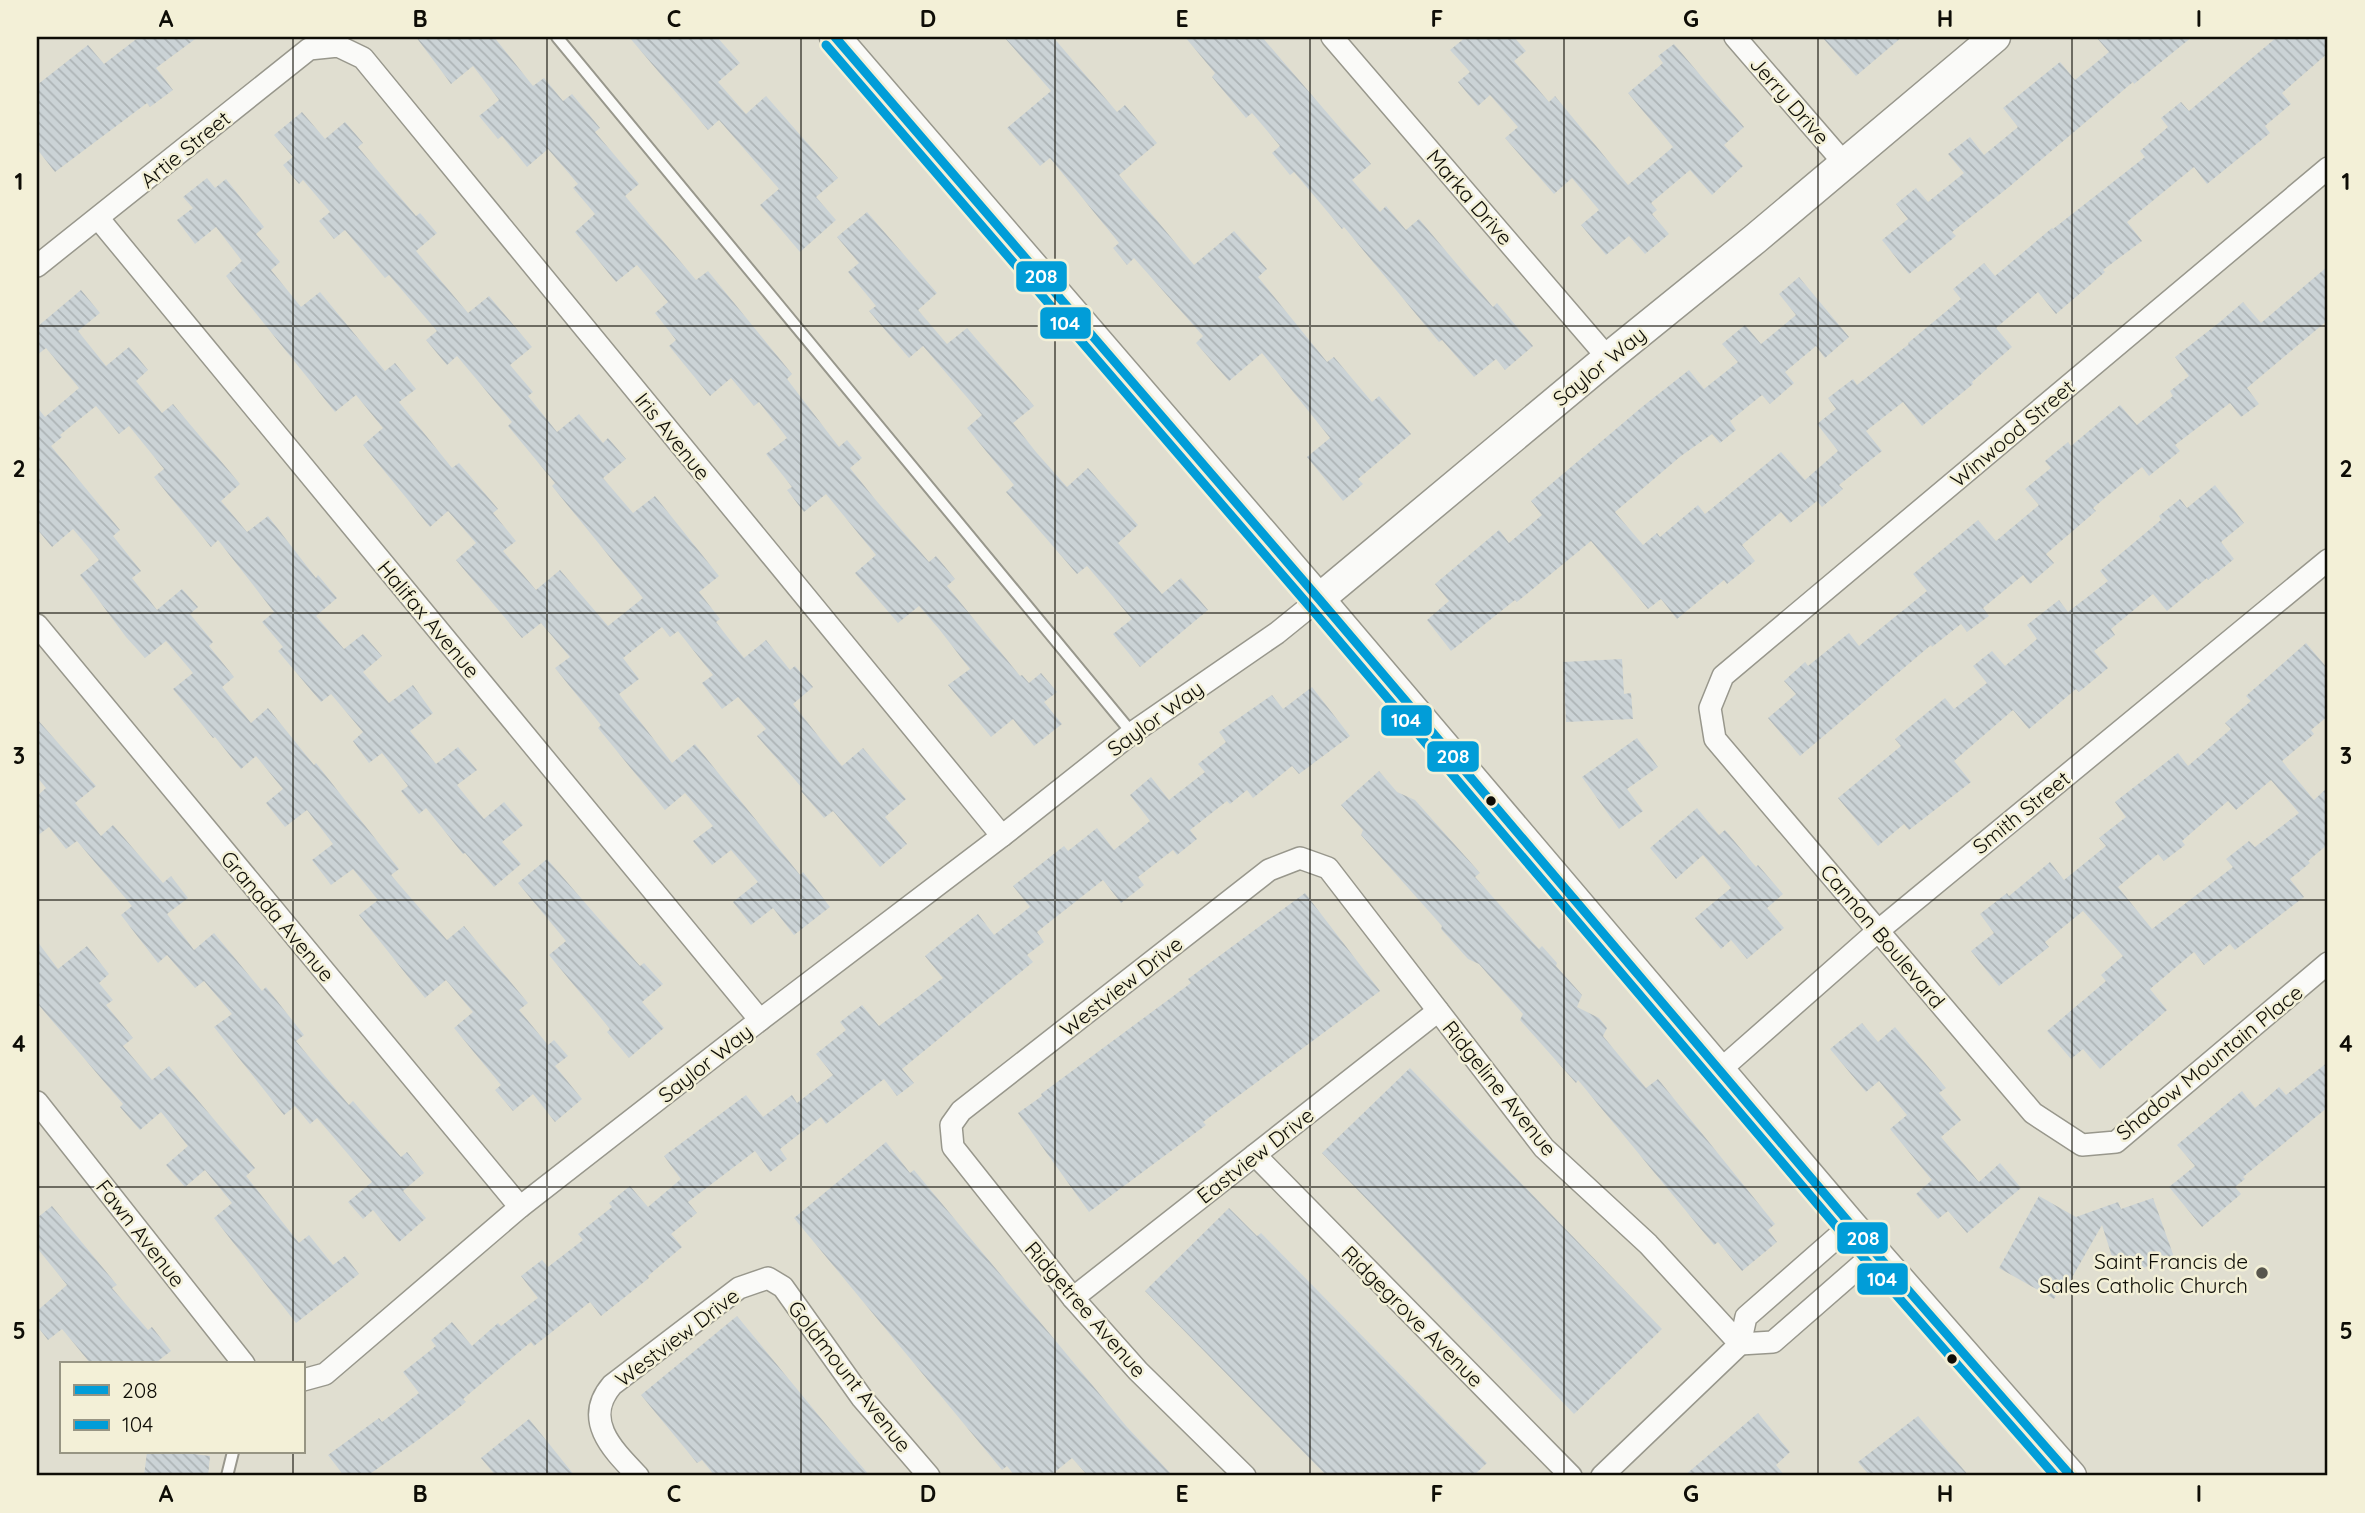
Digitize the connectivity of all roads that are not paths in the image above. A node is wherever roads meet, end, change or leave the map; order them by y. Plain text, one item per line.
1 (556, 37) edge
2 (835, 37) edge
3 (1332, 37) edge
4 (1735, 37) edge
5 (1995, 37) edge
6 (338, 46) joint
7 (1844, 163) junction
8 (2328, 168) edge
9 (98, 218) junction
10 (37, 266) edge
11 (1608, 358) junction
12 (2328, 560) edge
13 (1319, 598) junction
14 (37, 625) edge
15 (1710, 708) joint
16 (1132, 733) junction
17 (1002, 836) junction
18 (1300, 858) joint
19 (1878, 930) junction
20 (2328, 963) edge
21 (1438, 1011) junction
22 (760, 1020) junction
23 (1720, 1070) junction
24 (37, 1102) edge
25 (951, 1125) joint
26 (2082, 1145) joint
27 (1255, 1155) junction
28 (520, 1207) junction
29 (1851, 1225) junction
30 (1875, 1253) junction
31 (768, 1278) joint
32 (1073, 1298) junction
33 (1740, 1344) junction
34 (242, 1362) edge
35 (304, 1380) edge
36 (232, 1454) edge
37 (227, 1476) edge
38 (638, 1476) edge
39 (929, 1476) edge
40 (1245, 1476) edge
41 (1571, 1476) edge
42 (1602, 1476) edge
43 (2071, 1476) edge

1 - 16 lane
2 - 13 main road
3 - 11 street, Marka Drive
4 - 7 street, Jerry Drive
5 - 7 main road, Saylor Way
6 - 9 street, Artie Street
6 - 17 street, Iris Avenue
7 - 11 main road, Saylor Way
8 - 15 street, Winwood Street
9 - 10 street, Artie Street
9 - 22 street, Halifax Avenue
11 - 13 main road, Saylor Way
12 - 19 street, Smith Street
13 - 16 street, Saylor Way
13 - 23 main road
14 - 28 street, Granada Avenue
15 - 19 street, Cannon Boulevard
16 - 17 street, Saylor Way
17 - 22 street, Saylor Way
18 - 21 street, Ridgeline Avenue
18 - 25 street, Westview Drive
19 - 23 street, Smith Street
19 - 26 street, Cannon Boulevard
20 - 26 street, Shadow Mountain Place
21 - 27 street, Eastview Drive
21 - 33 street, Ridgeline Avenue
22 - 28 street, Saylor Way
23 - 29 main road
24 - 34 street, Fawn Avenue
25 - 32 street, Ridgetree Avenue
27 - 32 street, Eastview Drive
27 - 41 street, Ridgegrove Avenue
28 - 35 street, Saylor Way
29 - 30 main road
29 - 33 street
30 - 33 street
30 - 43 main road
31 - 38 street, Westview Drive
31 - 39 street, Goldmount Avenue
32 - 40 street, Ridgetree Avenue
33 - 42 street
36 - 37 lane

